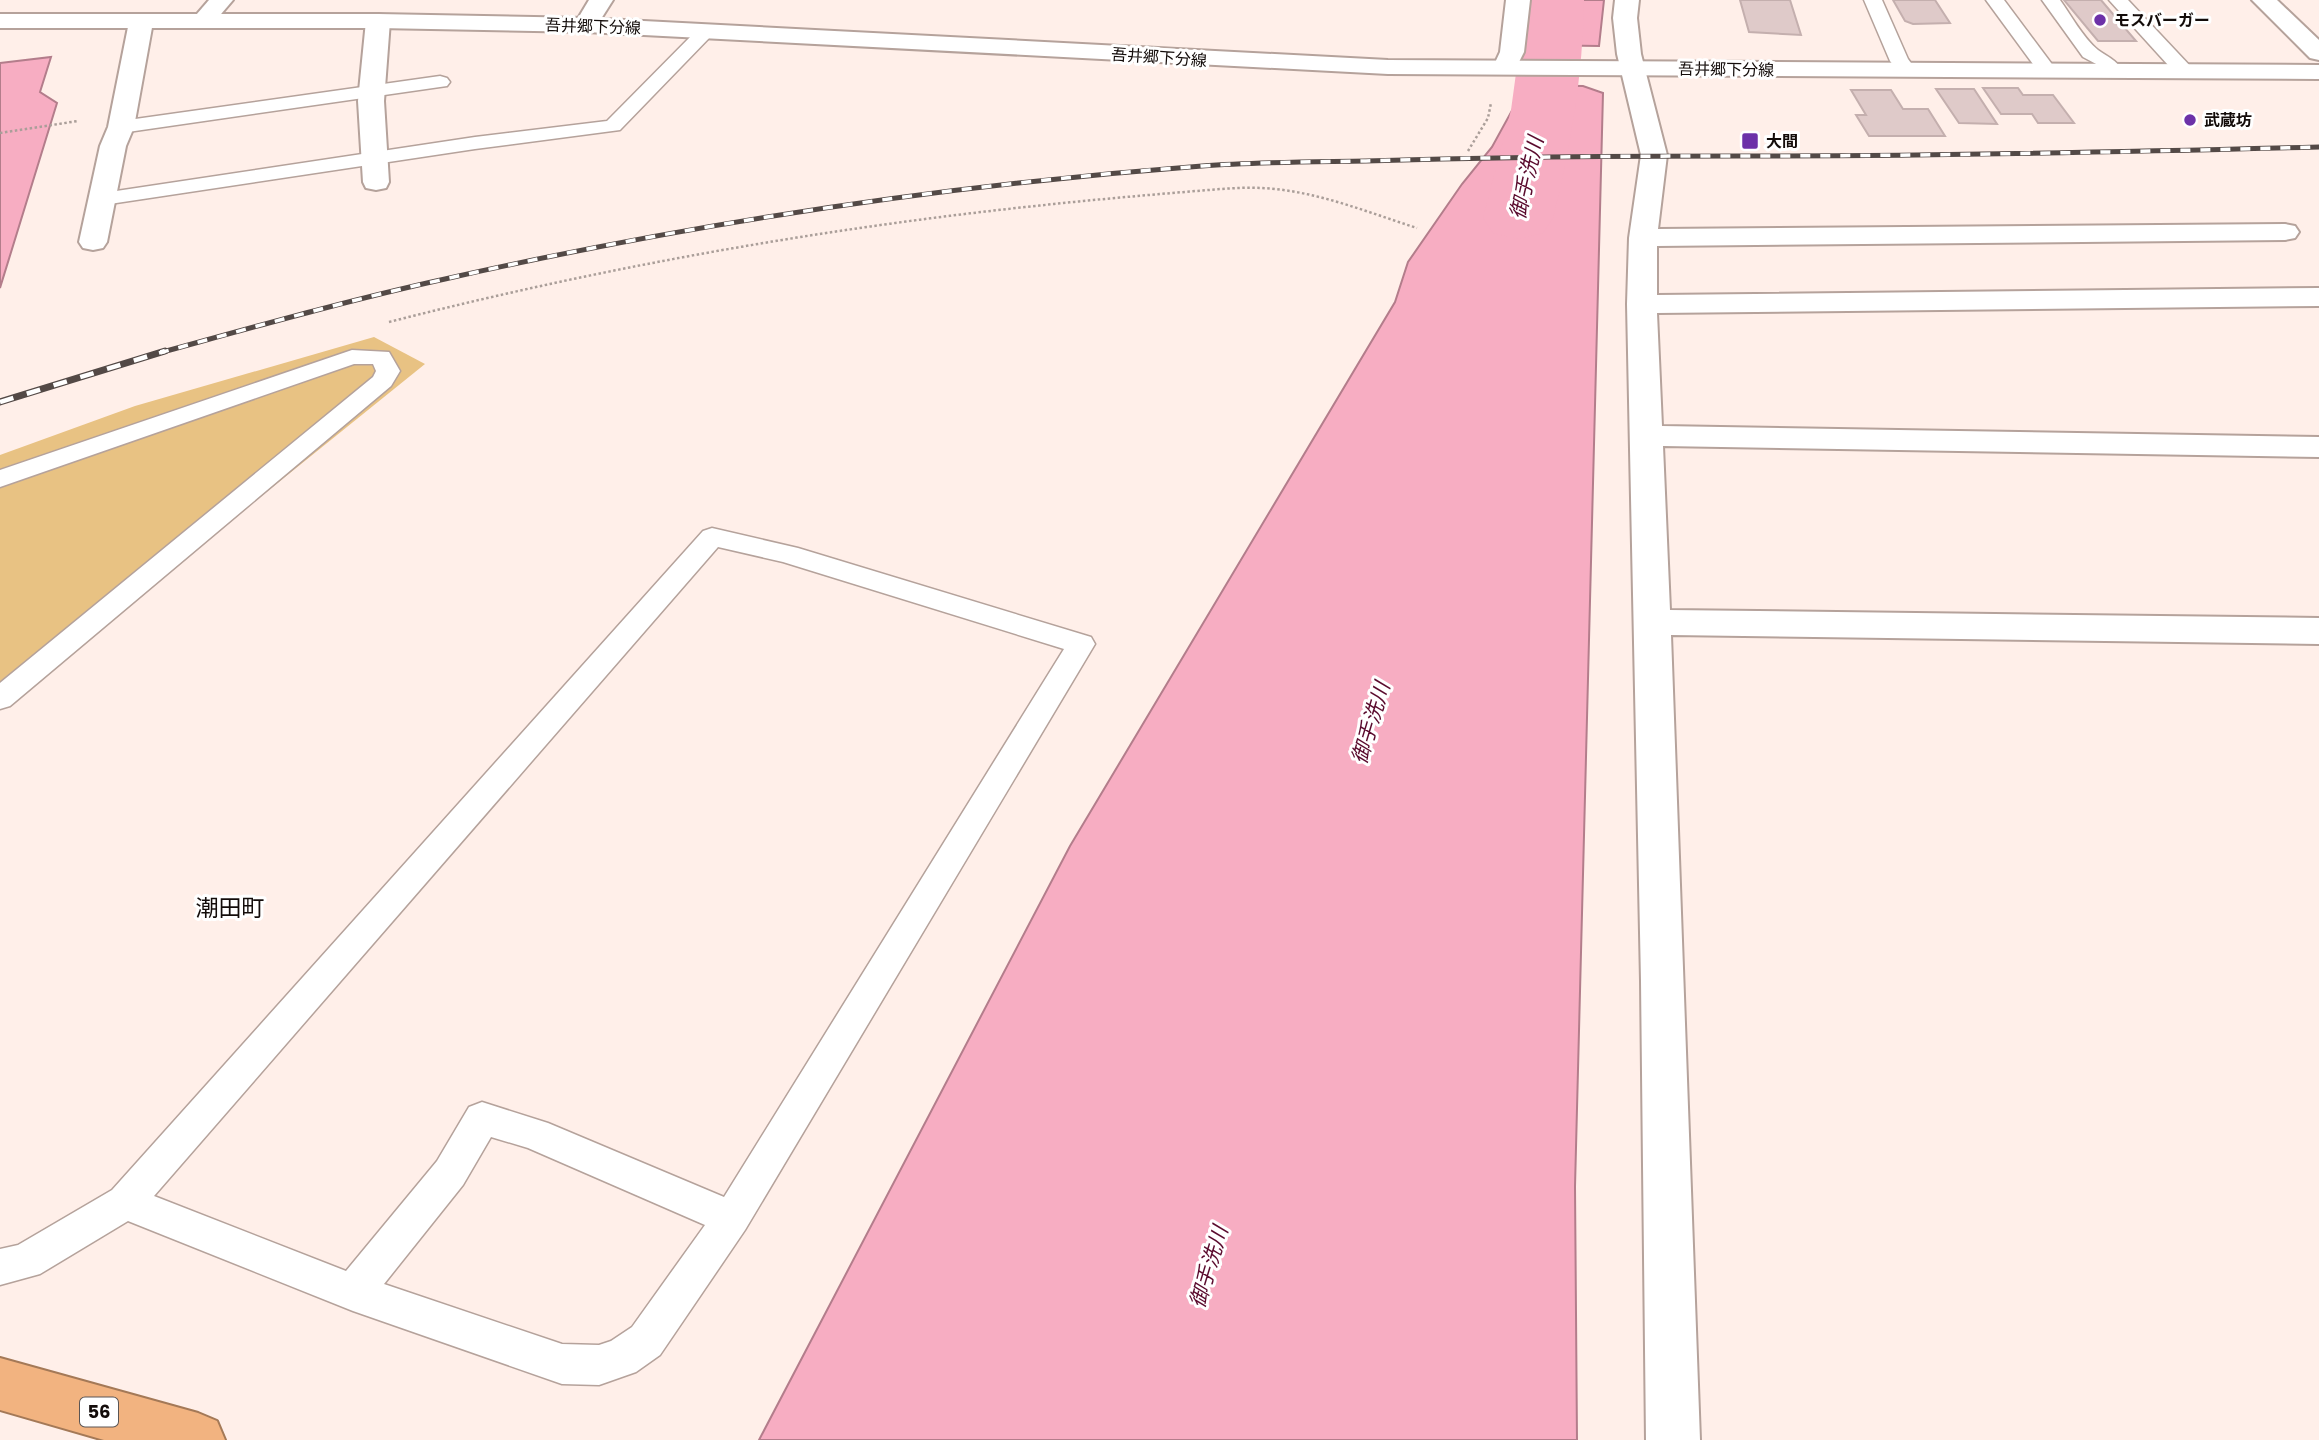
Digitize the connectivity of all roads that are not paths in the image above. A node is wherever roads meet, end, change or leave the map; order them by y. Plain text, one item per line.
1 (221, 0) edge
2 (601, 0) edge
3 (1518, 0) edge
4 (1627, 0) edge
5 (1873, 0) edge
6 (1995, 0) edge
7 (2051, 0) edge
8 (2118, 0) edge
9 (2264, 0) edge
10 (378, 20) junction
11 (0, 21) edge
12 (141, 22) junction
13 (202, 22) junction
14 (586, 25) junction
15 (706, 31) junction
16 (2090, 53) junction
17 (2319, 53) edge
18 (2040, 62) junction
19 (1514, 67) junction
20 (1622, 68) junction
21 (1908, 71) junction
22 (2114, 71) junction
23 (2185, 72) junction
24 (2319, 72) edge
25 (440, 82) dead end
26 (373, 92) junction
27 (121, 127) junction
28 (374, 171) junction
29 (103, 199) junction
30 (2285, 232) dead end
31 (1643, 238) junction
32 (93, 242) dead end
33 (2319, 297) edge
34 (1642, 304) junction
35 (1647, 436) junction
36 (2319, 447) edge
37 (0, 479) edge
38 (1652, 622) junction
39 (2319, 631) edge
40 (0, 699) edge
41 (125, 1202) junction
42 (732, 1218) junction
43 (0, 1267) edge
44 (353, 1292) junction
45 (0, 1384) edge
46 (198, 1440) edge
47 (1673, 1440) edge

1 - 13 street
2 - 14 street
3 - 19 street
4 - 20 street
5 - 21 lane
6 - 18 lane
7 - 16 lane
8 - 23 lane
9 - 17 street
10 - 13 street, 吾井郷下分線
10 - 14 street, 吾井郷下分線
10 - 26 street
11 - 12 street, 吾井郷下分線
12 - 13 street, 吾井郷下分線
12 - 27 street
14 - 15 street, 吾井郷下分線
15 - 19 street, 吾井郷下分線
15 - 28 lane
16 - 18 lane
16 - 22 lane
18 - 21 street, 吾井郷下分線
18 - 22 street, 吾井郷下分線
19 - 20 street, 吾井郷下分線
20 - 21 street, 吾井郷下分線
20 - 31 street
22 - 23 street, 吾井郷下分線
23 - 24 street, 吾井郷下分線
25 - 26 lane
26 - 27 lane
26 - 28 street
27 - 29 street
28 - 29 lane
29 - 32 street
30 - 31 street
31 - 34 street
33 - 34 street
34 - 35 street
35 - 36 street
35 - 38 street
37 - 40 lane
38 - 39 street
38 - 47 street
41 - 42 lane
41 - 43 lane
41 - 44 lane
42 - 44 lane
42 - 44 lane
45 - 46 highway, 56

